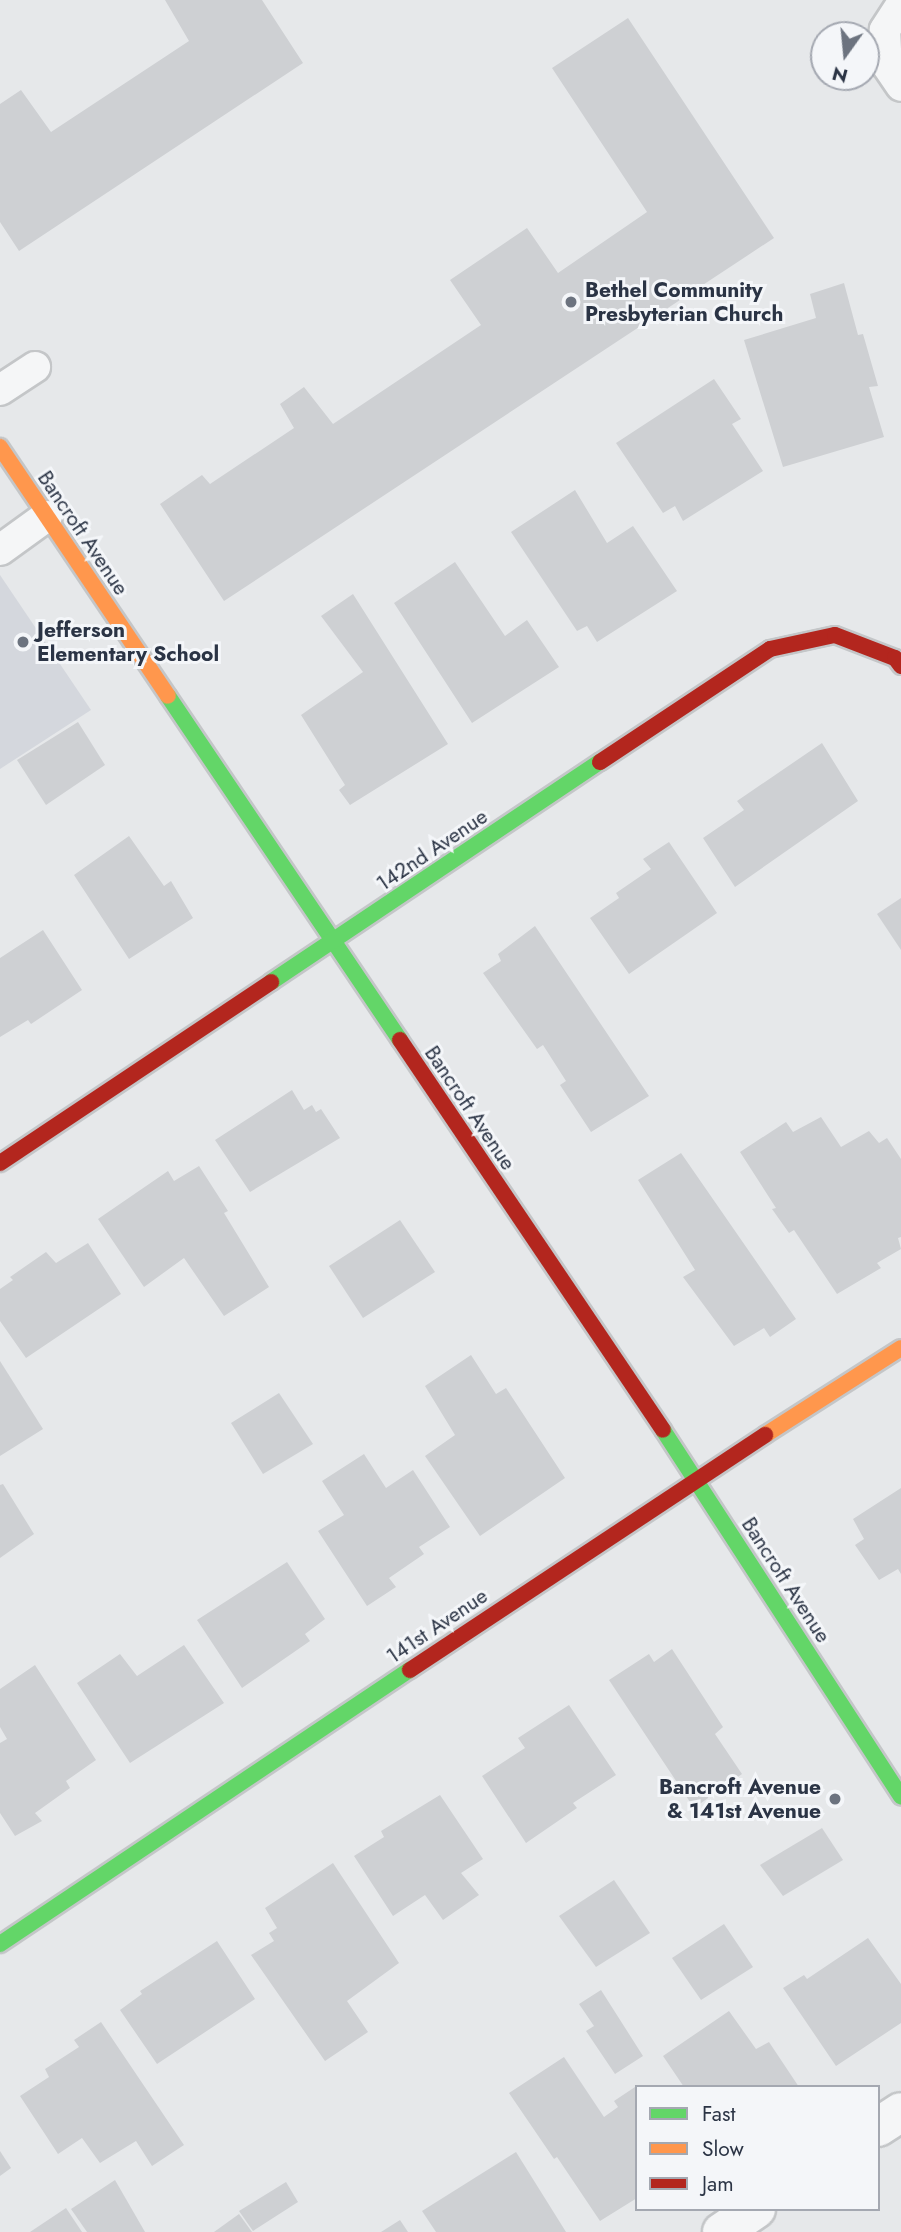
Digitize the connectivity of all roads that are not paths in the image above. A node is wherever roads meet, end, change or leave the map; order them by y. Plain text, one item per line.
1 (901, 5) edge
2 (901, 86) edge
3 (35, 367) dead end
4 (0, 390) edge
5 (0, 447) edge
6 (47, 516) junction
7 (0, 550) edge
8 (901, 666) edge
9 (332, 941) junction
10 (0, 1163) edge
11 (901, 1348) edge
12 (696, 1479) junction
13 (901, 1796) edge
14 (0, 1944) edge
15 (901, 2112) edge
16 (880, 2126) edge
17 (753, 2211) edge
18 (722, 2232) edge

1 - 2 lane
3 - 4 lane
5 - 6 street, Bancroft Avenue
6 - 7 lane
6 - 9 street, Bancroft Avenue
8 - 9 street, 142nd Avenue
9 - 10 street, 142nd Avenue
9 - 12 street, Bancroft Avenue
11 - 12 street, 141st Avenue
12 - 13 street, Bancroft Avenue
12 - 14 street, 141st Avenue
15 - 16 street
17 - 18 street

